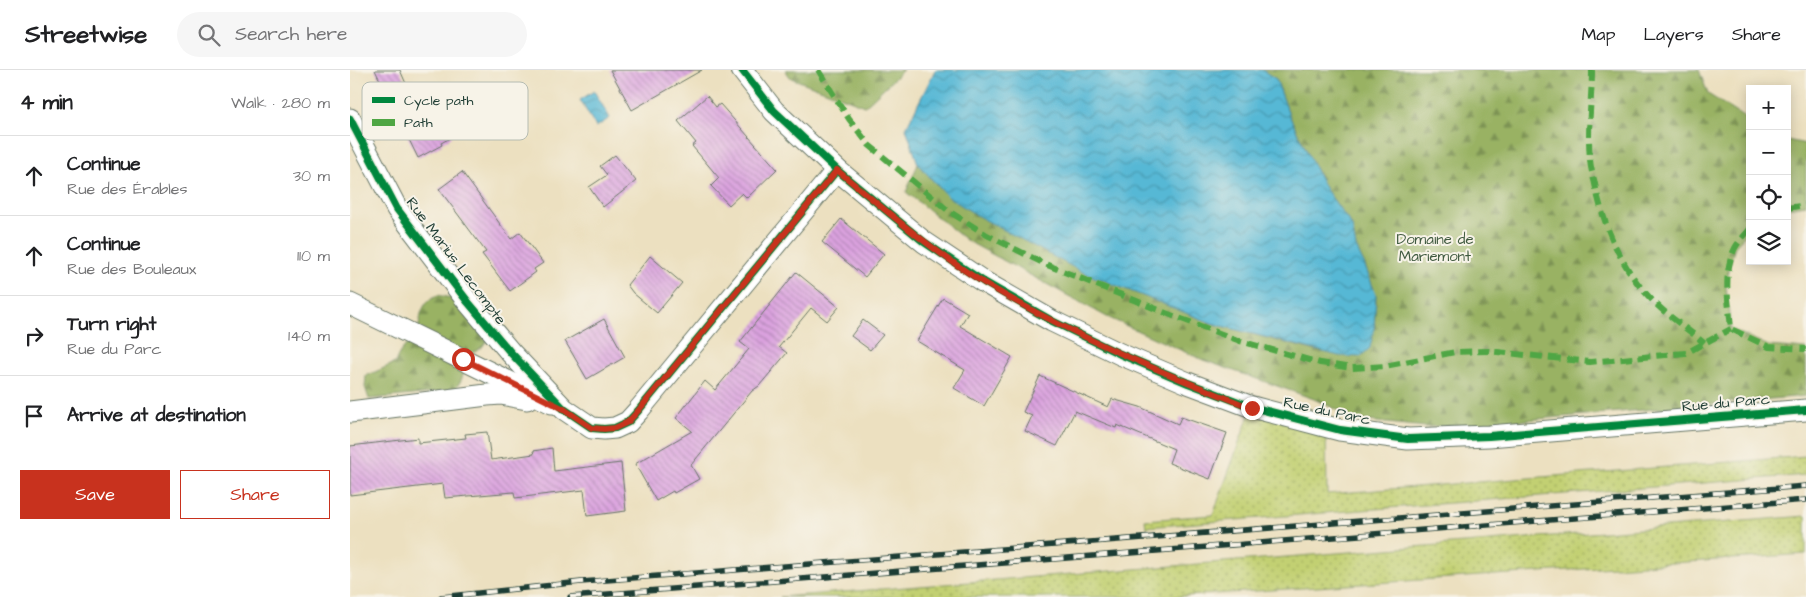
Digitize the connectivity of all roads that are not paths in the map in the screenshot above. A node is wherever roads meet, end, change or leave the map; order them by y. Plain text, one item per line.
1 (742, 70) edge
2 (350, 119) edge
3 (837, 170) junction
4 (350, 304) edge
5 (564, 409) junction
6 (1806, 410) edge
7 (350, 412) edge

1 - 3 street, Rue du Parc
2 - 5 street, Rue Marius Lecompte
3 - 5 street
3 - 6 street, Rue du Parc
4 - 5 street
5 - 7 street

